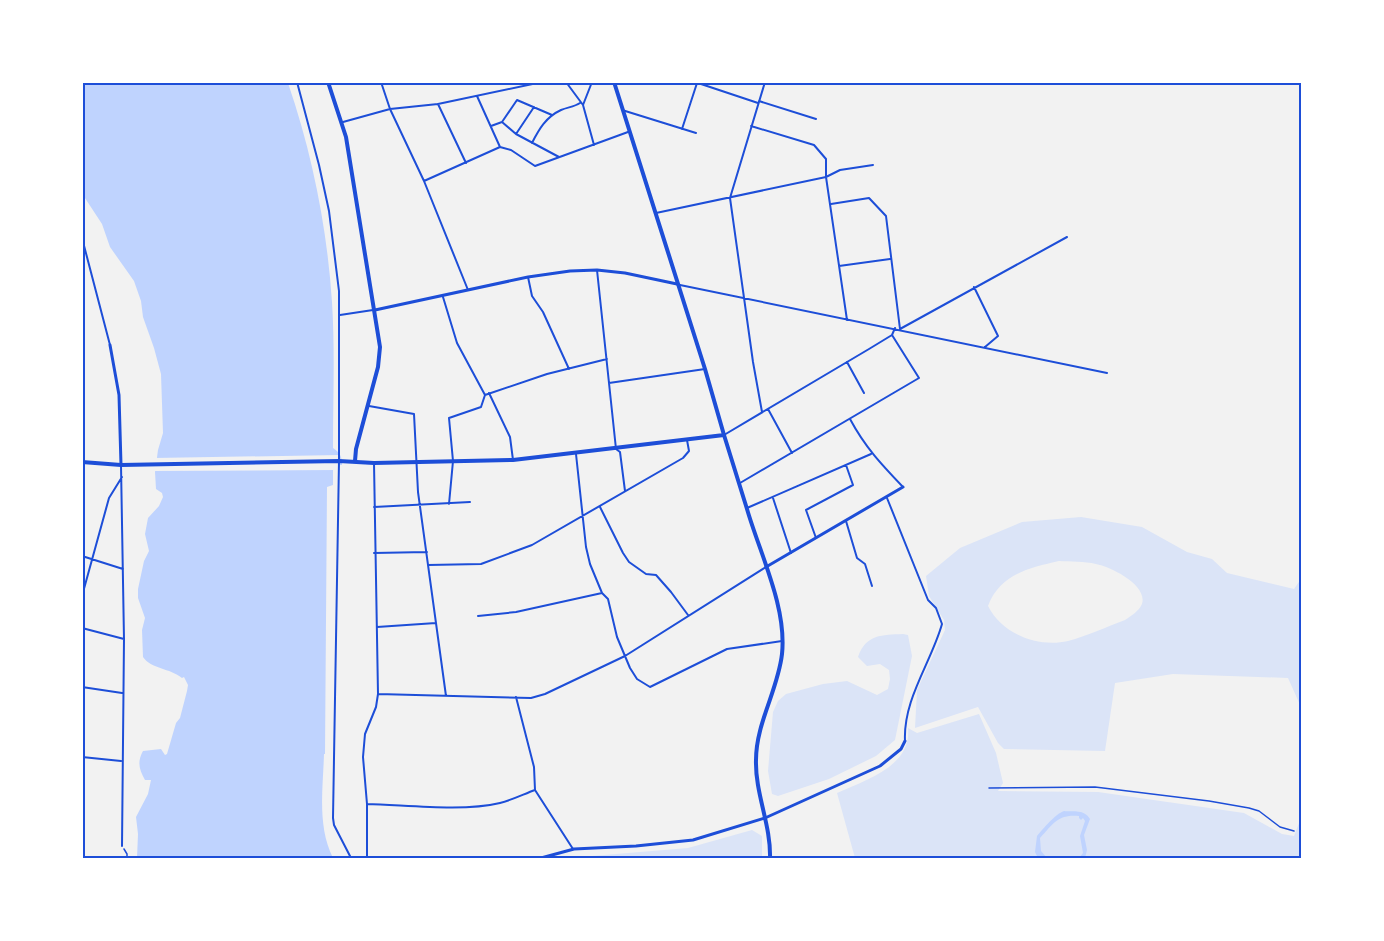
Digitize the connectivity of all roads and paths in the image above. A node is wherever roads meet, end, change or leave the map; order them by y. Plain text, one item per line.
1 (297, 82) edge
2 (328, 82) edge
3 (381, 82) edge
4 (542, 82) edge
5 (566, 82) edge
6 (592, 82) edge
7 (614, 82) edge
8 (765, 82) edge
9 (696, 83) edge
10 (477, 96) junction
11 (759, 102) junction
12 (438, 104) junction
13 (582, 104) junction
14 (534, 107) junction
15 (390, 109) junction
16 (622, 110) junction
17 (552, 115) junction
18 (816, 119) dead end
19 (343, 122) junction
20 (501, 122) junction
21 (491, 126) junction
22 (751, 126) junction
23 (682, 129) junction
24 (630, 132) junction
25 (696, 133) dead end
26 (516, 134) junction
27 (532, 143) junction
28 (594, 145) junction
29 (500, 147) junction
30 (559, 157) junction
31 (466, 163) junction
32 (873, 165) dead end
33 (826, 177) junction
34 (424, 181) junction
35 (730, 198) junction
36 (831, 205) junction
37 (656, 213) junction
38 (1066, 237) dead end
39 (82, 238) edge
40 (891, 258) junction
41 (839, 266) junction
42 (597, 270) junction
43 (528, 278) junction
44 (677, 284) junction
45 (974, 287) junction
46 (469, 291) junction
47 (442, 296) junction
48 (745, 298) junction
49 (375, 310) junction
50 (339, 315) junction
51 (847, 320) junction
52 (895, 328) junction
53 (900, 329) junction
54 (892, 334) junction
55 (111, 345) joint
56 (985, 347) junction
57 (607, 359) junction
58 (847, 362) junction
59 (568, 369) junction
60 (705, 369) junction
61 (1107, 373) dead end
62 (609, 382) junction
63 (489, 393) junction
64 (864, 393) dead end
65 (485, 394) junction
66 (367, 406) junction
67 (768, 409) junction
68 (762, 412) junction
69 (850, 419) junction
70 (724, 435) junction
71 (687, 440) junction
72 (616, 449) junction
73 (792, 453) junction
74 (576, 454) junction
75 (871, 454) junction
76 (513, 460) junction
77 (339, 461) junction
78 (355, 461) junction
79 (453, 461) junction
80 (82, 462) edge
81 (416, 462) junction
82 (374, 463) junction
83 (121, 465) junction
84 (846, 465) junction
85 (122, 476) junction
86 (740, 483) junction
87 (903, 487) joint
88 (625, 491) junction
89 (772, 497) junction
90 (887, 498) junction
91 (470, 502) dead end
92 (449, 504) junction
93 (420, 506) junction
94 (374, 507) junction
95 (600, 507) junction
96 (747, 509) junction
97 (582, 517) junction
98 (846, 521) junction
99 (816, 538) junction
100 (427, 552) junction
101 (791, 553) junction
102 (374, 554) junction
103 (82, 556) edge
104 (94, 560) junction
105 (428, 565) junction
106 (766, 567) junction
107 (123, 570) junction
108 (872, 586) dead end
109 (603, 593) junction
110 (82, 596) edge
111 (478, 616) dead end
112 (688, 616) junction
113 (436, 623) junction
114 (377, 627) junction
115 (82, 628) edge
116 (124, 639) junction
117 (783, 641) junction
118 (625, 656) junction
119 (82, 687) edge
120 (122, 693) junction
121 (378, 694) junction
122 (446, 696) junction
123 (516, 697) junction
124 (905, 741) joint
125 (82, 757) edge
126 (122, 761) junction
127 (989, 788) dead end
128 (535, 790) junction
129 (367, 804) junction
130 (765, 818) junction
131 (1294, 831) dead end
132 (122, 846) joint
133 (574, 849) junction
134 (127, 858) edge
135 (351, 858) edge
136 (367, 858) edge
137 (541, 858) edge
138 (770, 858) edge

1 - 50 street
2 - 19 main road
3 - 15 street
4 - 10 street
5 - 13 street
6 - 13 street
7 - 16 main road
8 - 11 street
9 - 11 street
9 - 23 street
10 - 12 street
10 - 21 street
11 - 18 street
11 - 22 street
12 - 15 street
12 - 31 street
13 - 17 street
13 - 28 street
14 - 17 street
14 - 20 street
14 - 26 street
15 - 19 street
15 - 34 street
16 - 23 street
16 - 24 main road
17 - 27 street
19 - 49 main road
20 - 21 street
20 - 26 street
21 - 29 street
22 - 33 street
22 - 35 street
23 - 25 street
24 - 28 street
24 - 37 main road
26 - 27 street
27 - 30 street
28 - 30 street
29 - 30 street
29 - 31 street
31 - 34 street
32 - 33 street
33 - 35 street
33 - 36 street
34 - 46 street
35 - 37 street
35 - 48 street
36 - 40 street
36 - 41 street
37 - 44 main road
38 - 45 street
39 - 55 street
40 - 41 street
40 - 53 street
41 - 51 street
42 - 43 street
42 - 44 street
42 - 57 street
43 - 46 street
43 - 59 street
44 - 48 street
44 - 60 main road
45 - 53 street
45 - 56 street
46 - 47 street
47 - 49 street
47 - 65 street
48 - 51 street
48 - 68 street
49 - 50 street
49 - 66 main road
50 - 77 street
51 - 52 street
52 - 53 street
52 - 54 street
53 - 56 street
54 - 58 street
54 - 69 street
55 - 83 street
56 - 61 street
57 - 59 street
57 - 62 street
58 - 64 street
58 - 67 street
59 - 63 street
60 - 62 street
60 - 70 main road
62 - 72 street
63 - 65 street
63 - 76 street
65 - 79 street
66 - 78 main road
66 - 81 street
67 - 68 street
67 - 73 street
68 - 70 street
69 - 73 street
69 - 75 street
70 - 71 main road
70 - 86 main road
71 - 72 main road
71 - 88 street
72 - 74 main road
72 - 88 street
73 - 86 street
74 - 76 main road
74 - 97 street
75 - 84 street
75 - 87 street
76 - 79 main road
77 - 78 main road
77 - 83 main road
77 - 135 street
78 - 82 main road
79 - 81 main road
79 - 92 street
80 - 83 main road
81 - 82 main road
81 - 93 street
82 - 94 street
83 - 85 street
84 - 89 street
84 - 99 street
85 - 104 street
85 - 107 street
86 - 96 main road
87 - 90 street
88 - 95 street
89 - 96 street
89 - 101 street
90 - 98 street
90 - 124 street
91 - 92 street
92 - 93 street
93 - 94 street
93 - 100 street
94 - 102 street
95 - 97 street
95 - 112 street
96 - 106 main road
97 - 105 street
97 - 109 street
98 - 99 street
98 - 108 street
99 - 101 street
100 - 102 street
100 - 105 street
101 - 106 street
102 - 114 street
103 - 104 street
104 - 107 street
104 - 110 street
105 - 113 street
106 - 112 street
106 - 117 main road
107 - 116 street
109 - 111 street
109 - 118 street
112 - 118 street
113 - 114 street
113 - 122 street
114 - 121 street
115 - 116 street
116 - 120 street
117 - 118 street
117 - 130 main road
118 - 123 street
119 - 120 street
120 - 126 street
121 - 122 street
121 - 129 street
122 - 123 street
123 - 128 street
124 - 130 street
125 - 126 street
126 - 132 street
127 - 131 lane
128 - 129 street
128 - 133 street
129 - 136 street
130 - 133 street
130 - 138 main road
132 - 134 path
133 - 137 street

